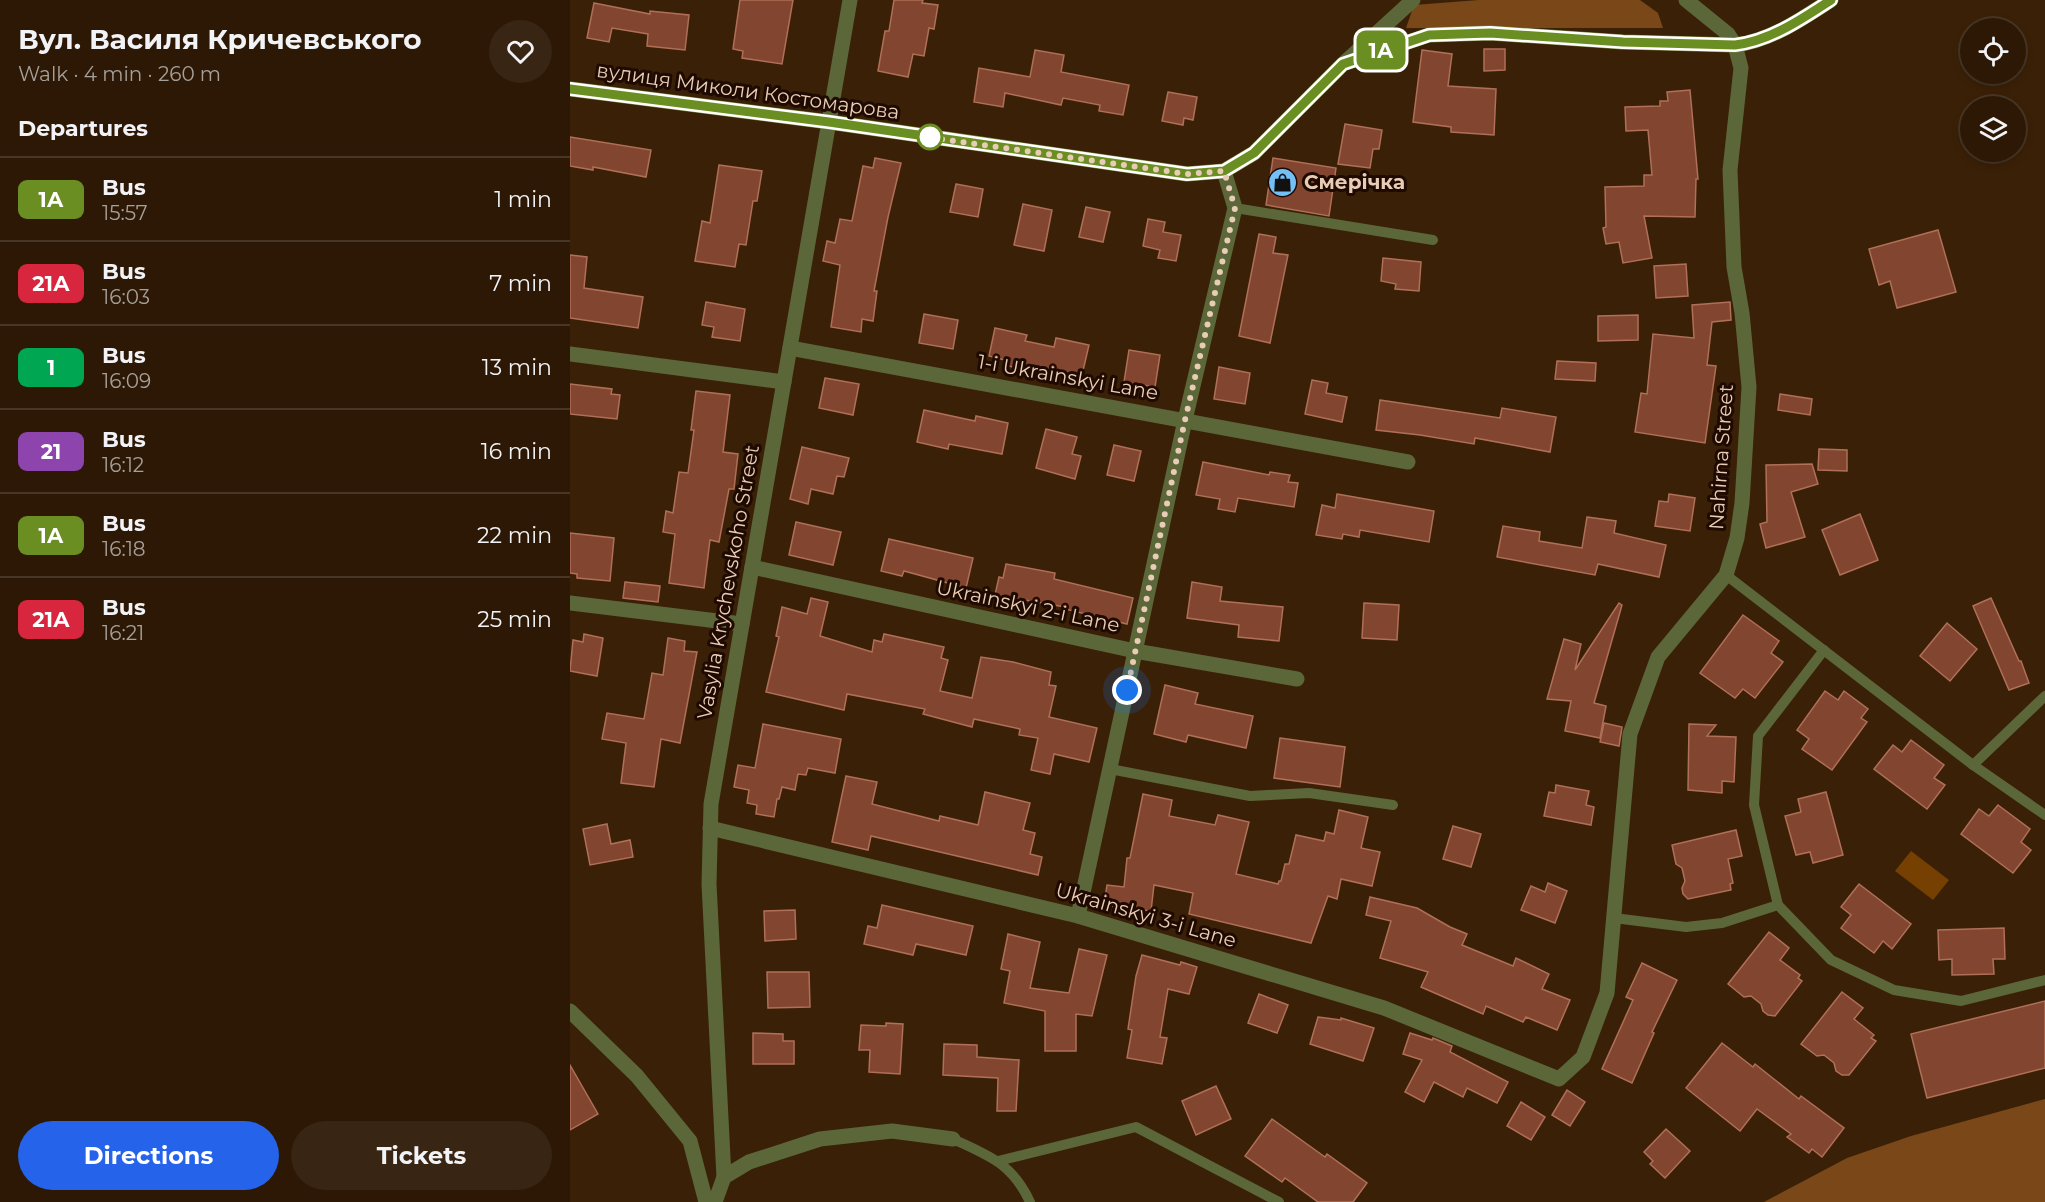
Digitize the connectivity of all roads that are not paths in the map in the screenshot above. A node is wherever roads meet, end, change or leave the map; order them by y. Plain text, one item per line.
1 (850, 0) edge
2 (1413, 0) edge
3 (1686, 0) edge
4 (1831, 0) edge
5 (1735, 45) junction
6 (1343, 64) junction
7 (570, 89) edge
8 (829, 122) junction
9 (1224, 171) junction
10 (1235, 208) junction
11 (1433, 240) dead end
12 (790, 348) junction
13 (570, 354) edge
14 (784, 382) junction
15 (1185, 420) junction
16 (1408, 462) dead end
17 (752, 567) junction
18 (1726, 575) junction
19 (570, 603) edge
20 (742, 624) junction
21 (1824, 650) junction
22 (1135, 651) junction
23 (1297, 679) dead end
24 (2045, 696) edge
25 (1973, 765) junction
26 (1110, 769) junction
27 (1393, 805) dead end
28 (2045, 815) edge
29 (710, 828) junction
30 (1778, 905) junction
31 (1078, 916) junction
32 (1614, 918) junction
33 (2045, 980) edge
34 (570, 1011) edge
35 (1559, 1079) joint
36 (953, 1139) joint
37 (998, 1161) junction
38 (724, 1177) junction
39 (706, 1202) edge
40 (715, 1202) edge
41 (1030, 1202) edge
42 (1279, 1202) edge

1 - 8 street, Vasylia Krychevskoho Street
2 - 6 street
3 - 5 street
4 - 5 street
5 - 6 street, вулиця Миколи Костомарова
5 - 18 street, Nahirna Street
6 - 9 street, вулиця Миколи Костомарова
7 - 8 street, вулиця Миколи Костомарова
8 - 9 street, вулиця Миколи Костомарова
8 - 12 street, Vasylia Krychevskoho Street
9 - 10 street
10 - 11 lane
10 - 15 street
12 - 14 street, Vasylia Krychevskoho Street
12 - 15 street, 1-i Ukrainskyi Lane
13 - 14 street
14 - 17 street, Vasylia Krychevskoho Street
15 - 16 street, 1-i Ukrainskyi Lane
15 - 22 street
17 - 20 street, Vasylia Krychevskoho Street
17 - 22 street, Ukrainskyi 2-i Lane
18 - 21 lane
18 - 32 street, Nahirna Street
19 - 20 street
20 - 29 street, Vasylia Krychevskoho Street
21 - 25 lane
21 - 30 lane
22 - 23 street, Ukrainskyi 2-i Lane
22 - 26 street
24 - 25 lane
25 - 28 lane
26 - 27 lane
26 - 31 street
29 - 31 street, Ukrainskyi 3-i Lane
29 - 38 street, Vasylia Krychevskoho Street
30 - 32 lane
30 - 33 lane
31 - 35 street, Ukrainskyi 3-i Lane
32 - 35 street, Nahirna Street
34 - 39 street
36 - 37 lane
36 - 38 street
37 - 41 lane
37 - 42 lane
38 - 40 street

